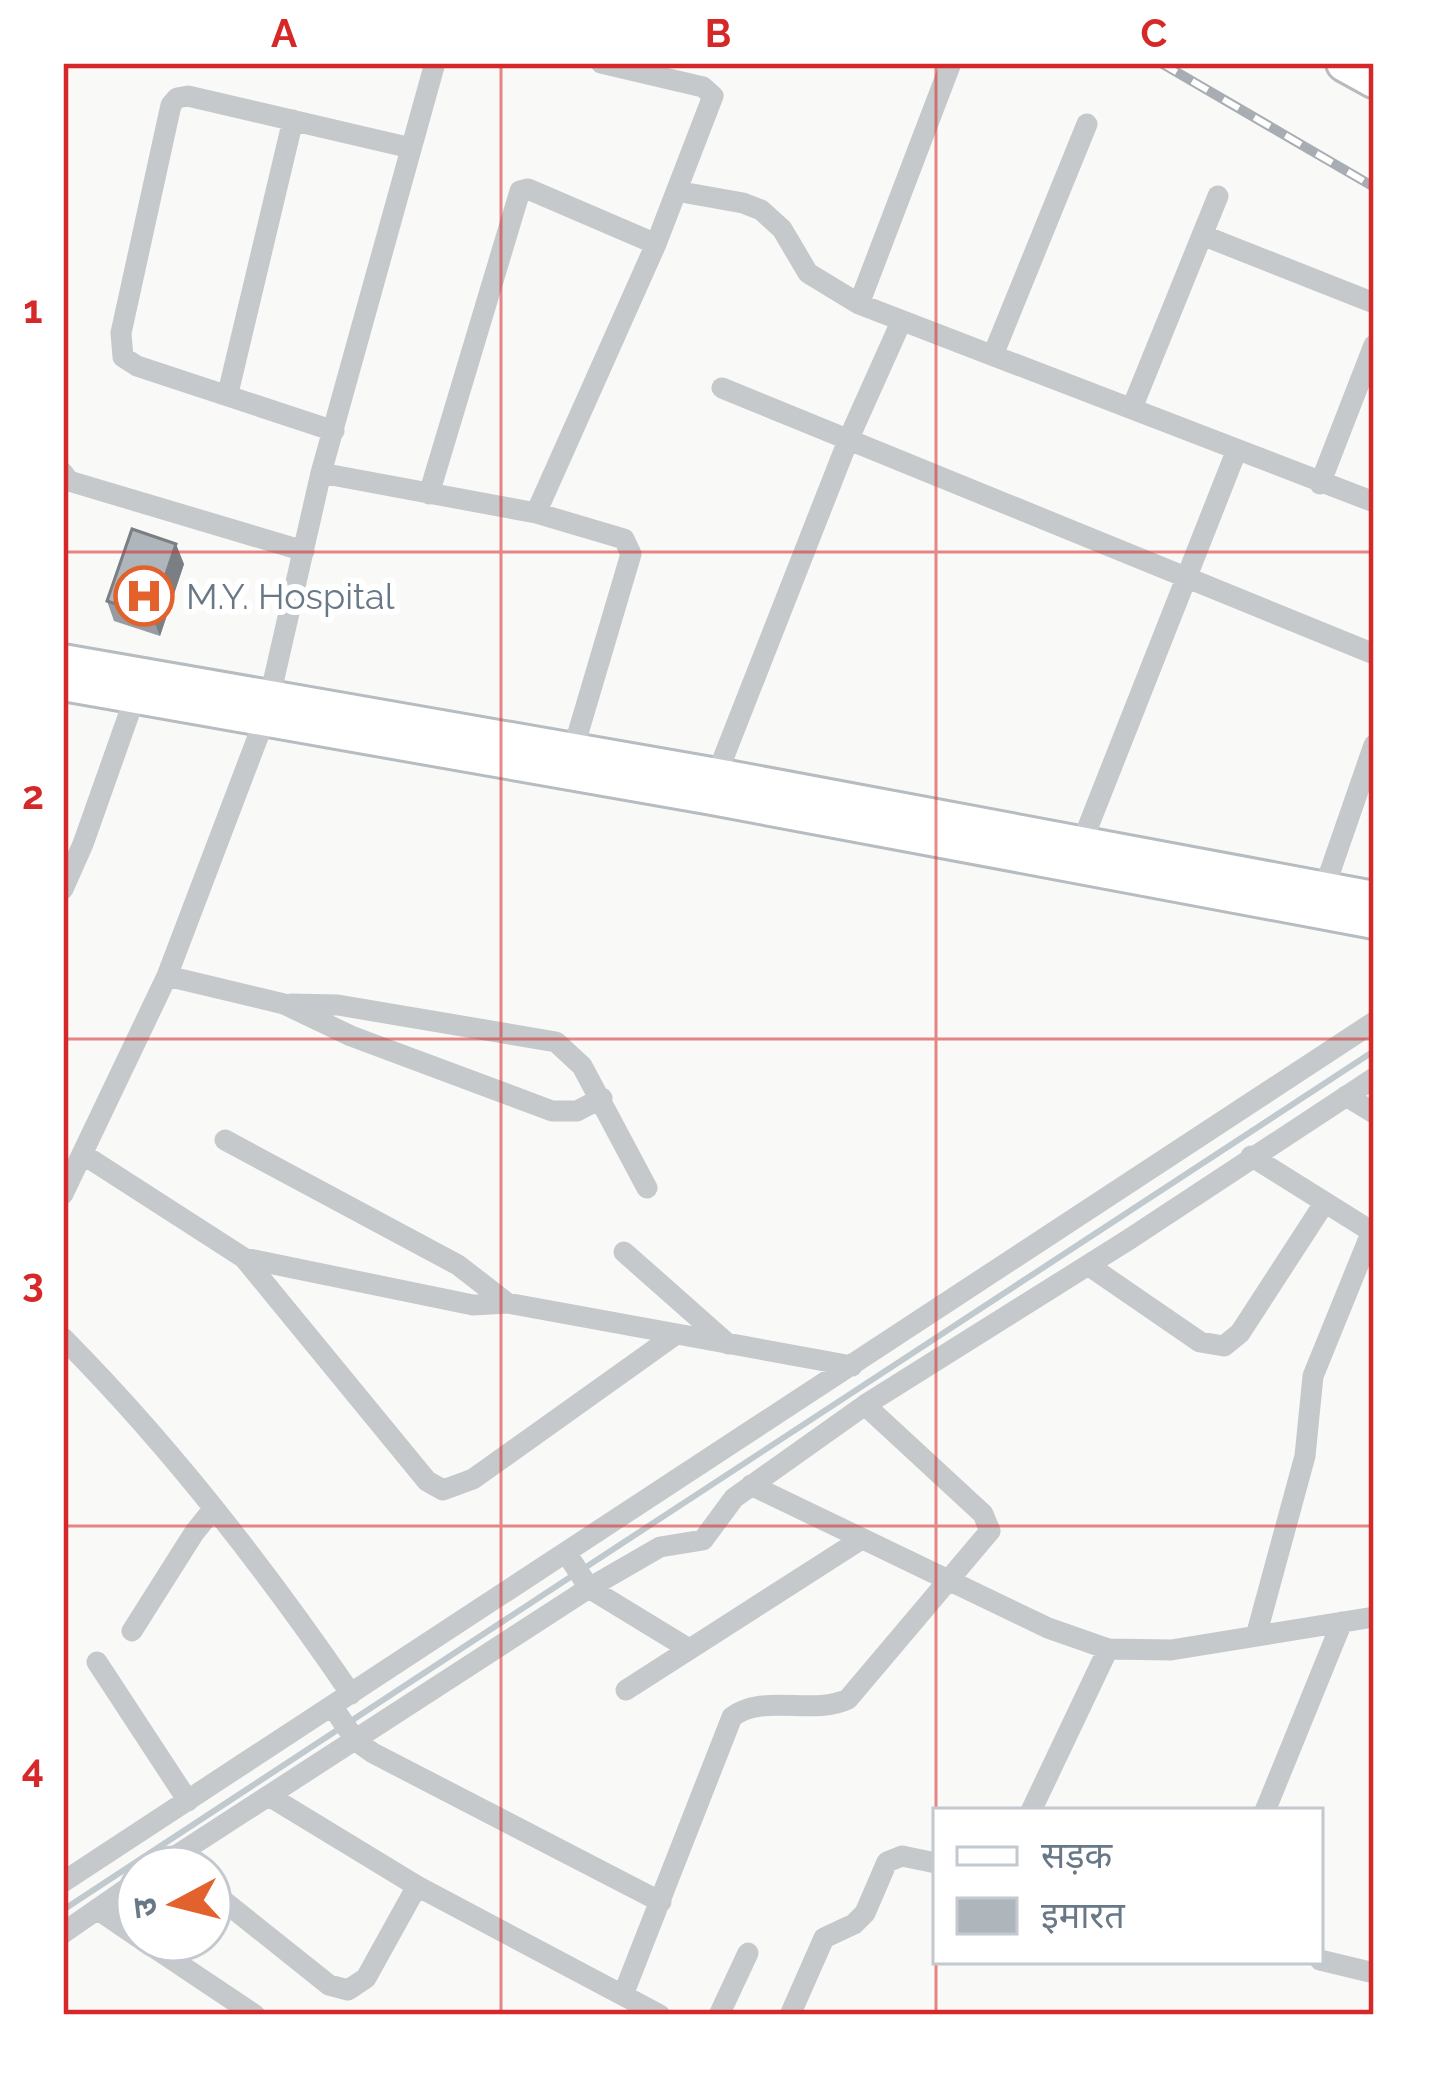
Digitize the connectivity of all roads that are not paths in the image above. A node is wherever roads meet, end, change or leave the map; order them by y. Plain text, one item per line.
1 (435, 63) edge
2 (601, 63) edge
3 (951, 63) edge
4 (1345, 63) edge
5 (663, 70) edge
6 (1374, 79) edge
7 (293, 120) junction
8 (1087, 124) dead end
9 (411, 148) junction
10 (676, 191) junction
11 (1218, 196) dead end
12 (1202, 235) junction
13 (656, 244) junction
14 (1374, 303) edge
15 (859, 304) junction
16 (901, 322) junction
17 (1374, 345) edge
18 (993, 355) junction
19 (722, 388) dead end
20 (228, 393) junction
21 (1132, 408) junction
22 (334, 431) junction
23 (849, 438) junction
24 (1236, 452) junction
25 (63, 473) edge
26 (322, 473) junction
27 (1321, 484) junction
28 (429, 494) junction
29 (1374, 502) edge
30 (536, 512) junction
31 (304, 551) junction
32 (1188, 580) junction
33 (1374, 655) edge
34 (63, 660) edge
35 (63, 685) edge
36 (135, 697) junction
37 (267, 709) junction
38 (1374, 745) edge
39 (573, 750) junction
40 (717, 774) junction
41 (1082, 842) junction
42 (63, 889) edge
43 (1324, 889) junction
44 (1374, 897) edge
45 (1374, 922) edge
46 (167, 976) junction
47 (284, 1004) junction
48 (1374, 1022) edge
49 (1374, 1078) edge
50 (1346, 1096) junction
51 (602, 1098) junction
52 (1374, 1113) edge
53 (225, 1140) dead end
54 (84, 1155) junction
55 (1251, 1156) junction
56 (647, 1188) dead end
57 (63, 1194) edge
58 (1325, 1202) junction
59 (1373, 1232) edge
60 (624, 1252) dead end
61 (244, 1258) junction
62 (1088, 1265) junction
63 (507, 1303) junction
64 (675, 1335) junction
65 (64, 1340) edge
66 (729, 1344) junction
67 (852, 1366) junction
68 (866, 1405) junction
69 (751, 1486) junction
70 (214, 1508) junction
71 (860, 1540) junction
72 (578, 1572) junction
73 (950, 1582) junction
74 (1374, 1617) edge
75 (1342, 1622) junction
76 (132, 1631) dead end
77 (1256, 1636) junction
78 (689, 1649) junction
79 (1108, 1649) junction
80 (97, 1662) dead end
81 (626, 1690) dead end
82 (346, 1718) junction
83 (269, 1796) junction
84 (188, 1801) junction
85 (1031, 1808) edge
86 (1266, 1808) edge
87 (201, 1844) edge
88 (933, 1862) edge
89 (63, 1882) edge
90 (417, 1886) junction
91 (114, 1898) edge
92 (661, 1903) junction
93 (234, 1909) edge
94 (97, 1910) junction
95 (114, 1921) edge
96 (63, 1933) edge
97 (748, 1953) dead end
98 (1323, 1961) edge
99 (179, 1964) edge
100 (1374, 1973) edge
101 (623, 1995) junction
102 (255, 2015) edge
103 (660, 2015) edge
104 (719, 2015) edge
105 (790, 2015) edge

1 - 9 street
2 - 5 street
3 - 15 street
4 - 6 highway
5 - 10 street
7 - 9 street
7 - 20 street
7 - 20 street
8 - 18 street
9 - 22 street
10 - 13 street
10 - 15 street
11 - 12 street
12 - 14 street
12 - 21 street
13 - 28 street
13 - 30 street
15 - 16 street
16 - 18 street
16 - 23 street
17 - 27 street
18 - 21 street
19 - 23 street
20 - 22 street
21 - 24 street
22 - 26 street
23 - 32 street
23 - 40 street
24 - 27 street
24 - 32 street
25 - 31 street
26 - 28 street
26 - 31 street
27 - 29 street
28 - 30 street
30 - 39 street
31 - 37 street
32 - 33 street
32 - 41 street
34 - 37 main road
35 - 36 main road
36 - 37 main road
36 - 42 street
37 - 39 main road
37 - 45 main road
37 - 46 street
38 - 43 street
39 - 40 main road
40 - 41 main road
41 - 43 main road
43 - 44 main road
46 - 47 street
46 - 54 street
47 - 51 street
47 - 51 street
48 - 67 street
49 - 50 street
50 - 52 street
50 - 55 street
51 - 56 street
53 - 63 street
54 - 57 street
54 - 61 street
55 - 58 street
55 - 62 street
58 - 59 street
58 - 62 street
59 - 77 street
60 - 66 street
61 - 63 street
61 - 64 street
62 - 68 street
63 - 64 street
64 - 66 street
65 - 70 street
66 - 67 street
67 - 72 street
68 - 69 street
68 - 73 street
69 - 71 street
69 - 72 street
70 - 76 street
70 - 82 street
71 - 73 street
71 - 78 street
72 - 78 street
72 - 82 street
72 - 82 street
73 - 79 street
73 - 92 street
74 - 75 street
75 - 77 street
75 - 86 street
77 - 79 street
78 - 81 street
79 - 85 street
80 - 84 street
82 - 83 street
82 - 84 street
82 - 92 street
83 - 87 street
83 - 90 street
84 - 89 street
88 - 105 street
90 - 93 street
90 - 101 street
91 - 94 street
92 - 101 street
94 - 95 street
94 - 96 street
97 - 104 street
98 - 100 street
99 - 102 street
101 - 103 street

